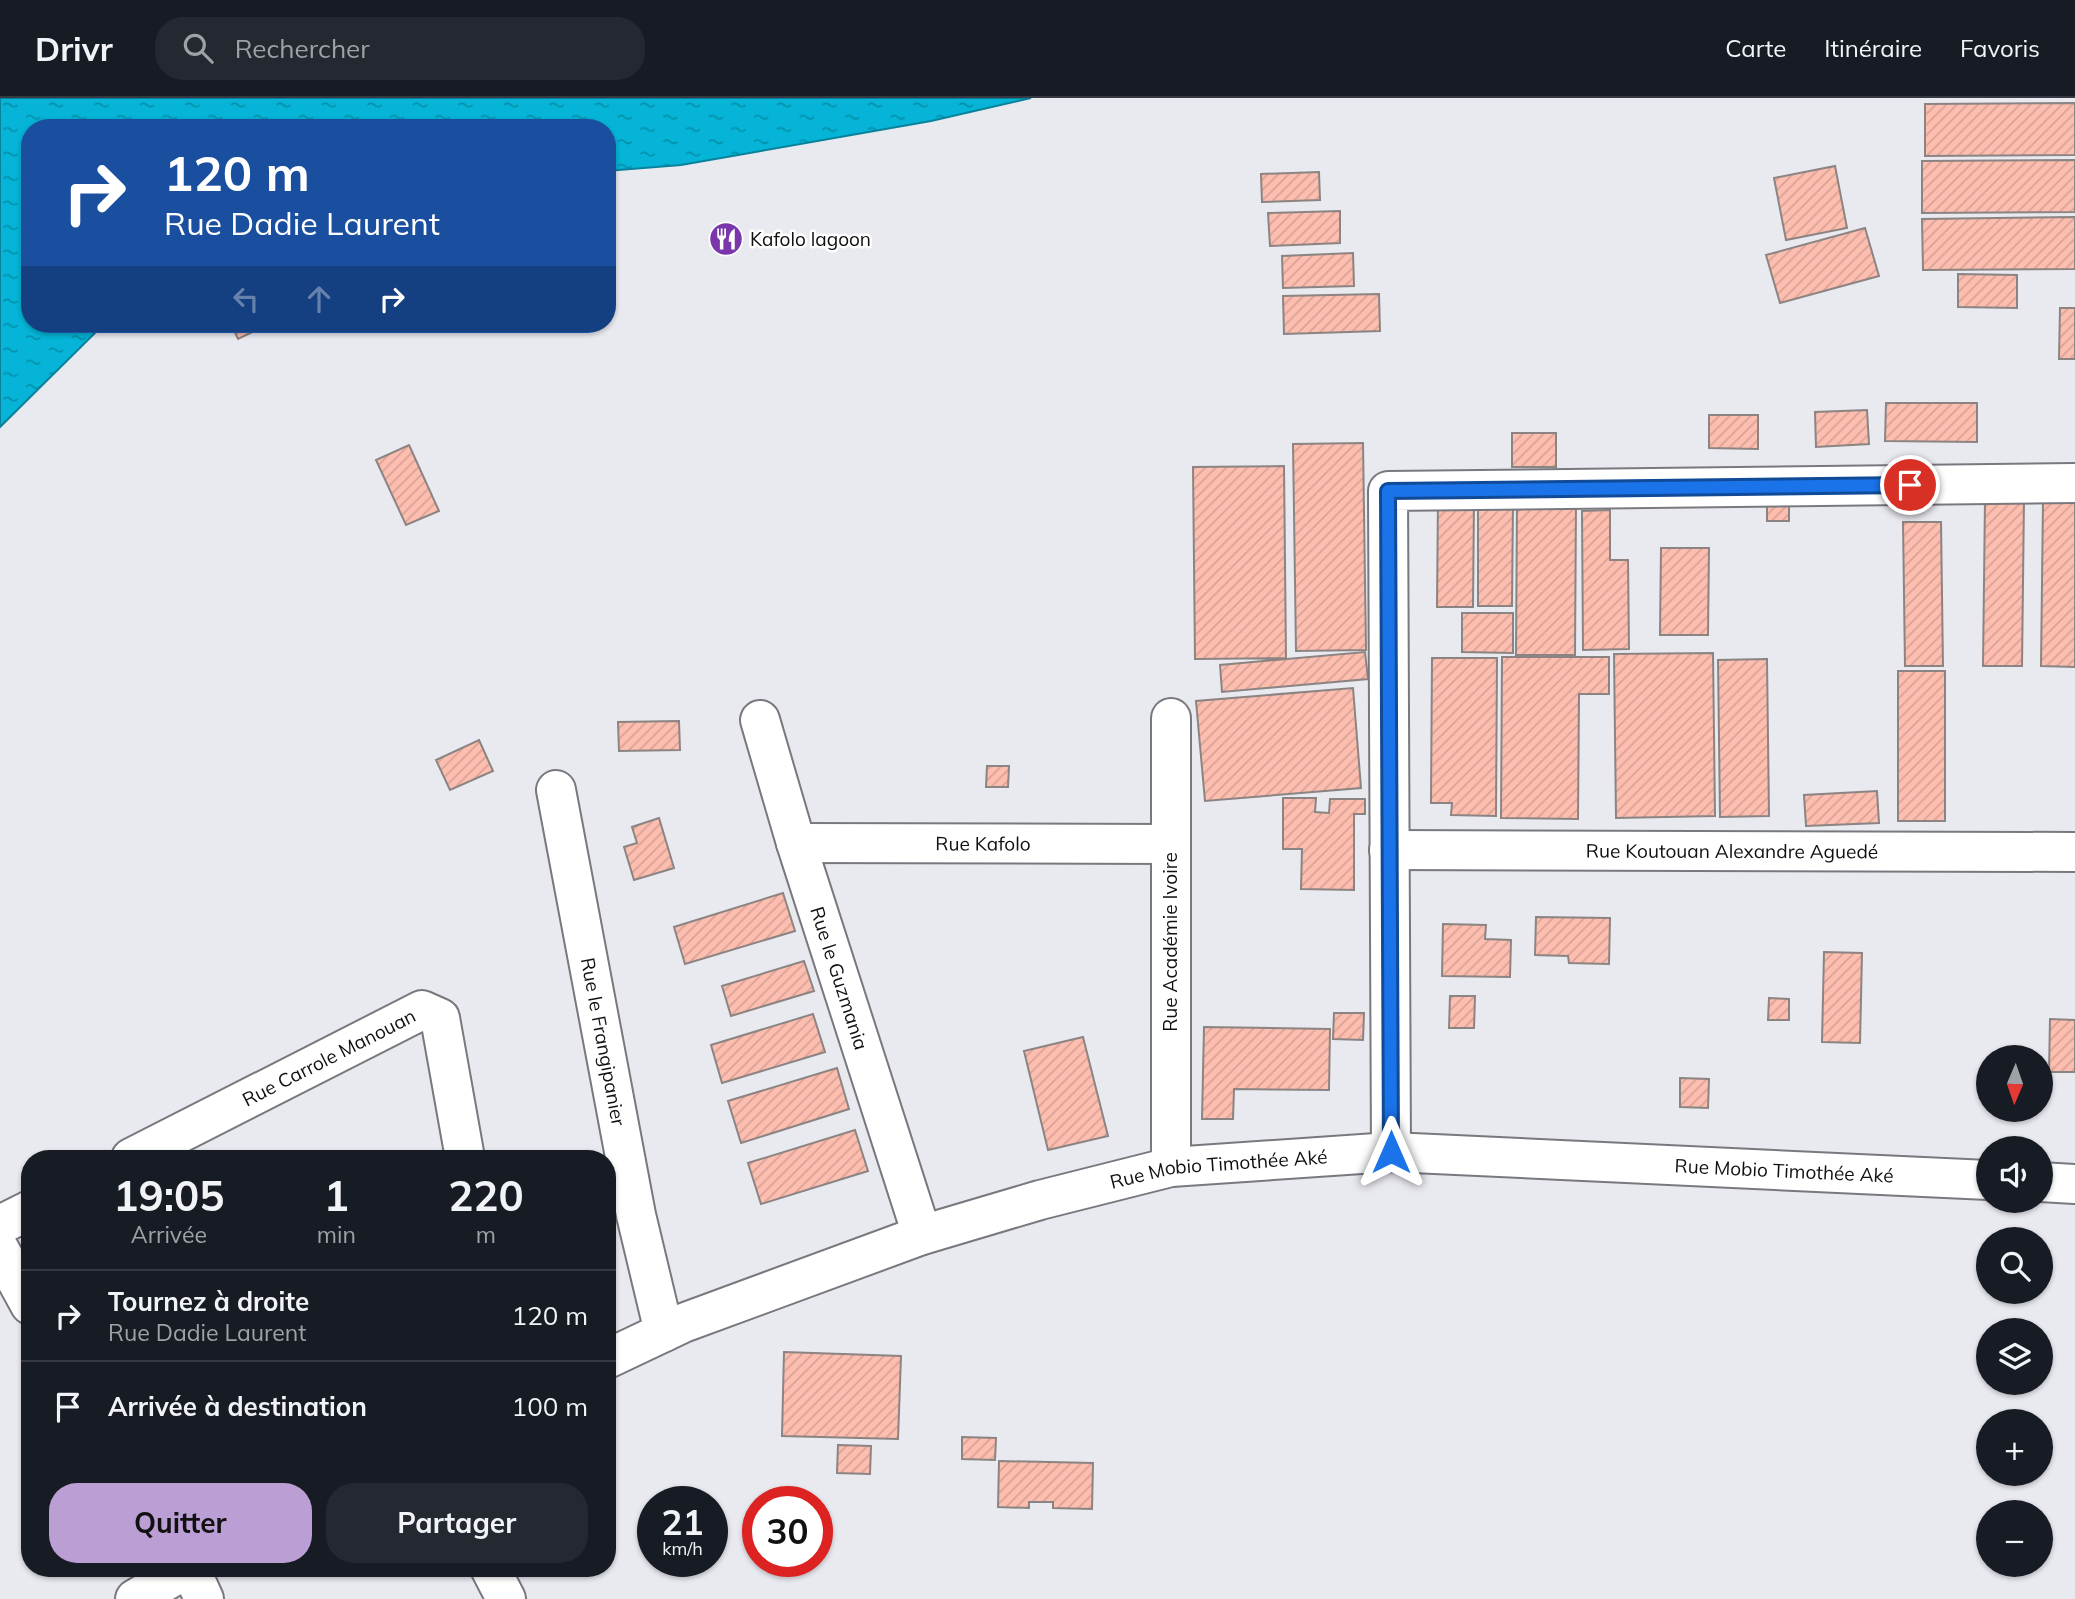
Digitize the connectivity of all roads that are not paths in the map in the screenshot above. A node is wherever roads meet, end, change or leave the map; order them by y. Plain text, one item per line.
1 (2075, 483) edge
2 (1171, 718) dead end
3 (760, 720) dead end
4 (556, 790) dead end
5 (796, 843) junction
6 (1170, 844) junction
7 (1388, 849) junction
8 (2075, 852) edge
9 (147, 1150) edge
10 (464, 1150) edge
11 (1391, 1152) junction
12 (1171, 1167) junction
13 (1976, 1179) edge
14 (2053, 1183) edge
15 (2075, 1184) edge
16 (21, 1214) edge
17 (0, 1225) edge
18 (922, 1235) junction
19 (0, 1250) edge
20 (21, 1288) edge
21 (664, 1332) junction
22 (616, 1355) edge
23 (170, 1577) edge
24 (187, 1577) edge
25 (495, 1577) edge
26 (135, 1599) edge
27 (204, 1599) edge
28 (506, 1599) edge

1 - 7 street
2 - 6 street, Rue Académie Ivoire
3 - 5 street, Rue le Guzmania
4 - 21 street, Rue le Frangipanier
5 - 6 street, Rue Kafolo
5 - 18 street, Rue le Guzmania
6 - 12 street, Rue Académie Ivoire
7 - 8 street, Rue Koutouan Alexandre Aguedé
7 - 11 street
9 - 10 street, Rue Carrole Manouan
11 - 12 street, Rue Mobio Timothée Aké
11 - 13 street, Rue Mobio Timothée Aké
12 - 18 street, Rue Mobio Timothée Aké
14 - 15 street
16 - 17 street
18 - 21 street, Rue Mobio Timothée Aké
19 - 20 street
21 - 22 street, Rue Mobio Timothée Aké
23 - 26 street
24 - 27 street
25 - 28 street

